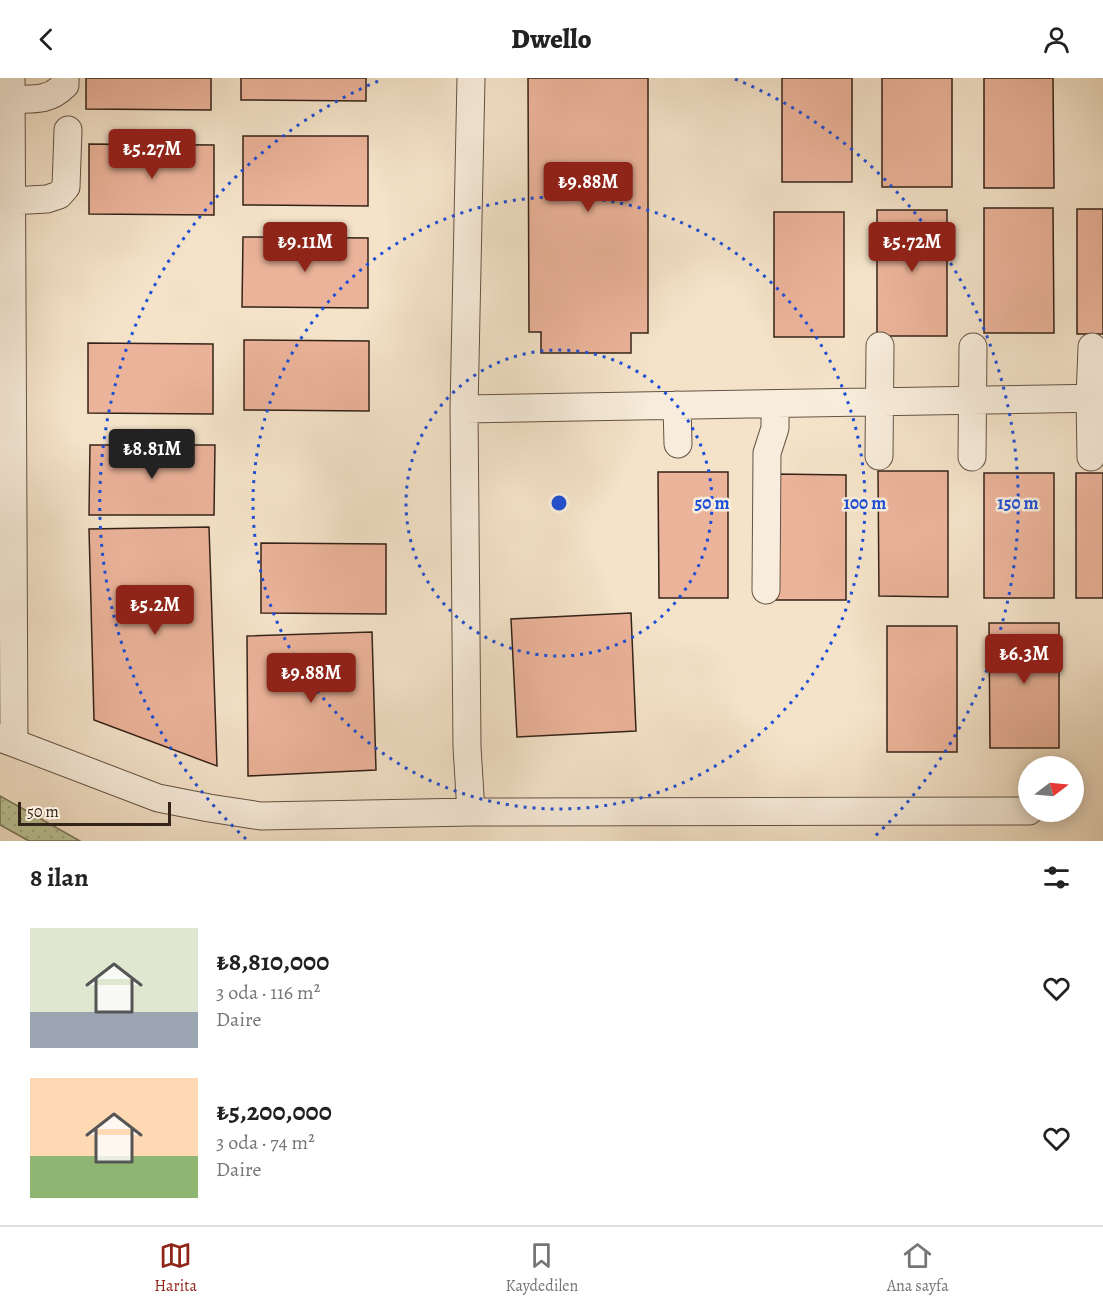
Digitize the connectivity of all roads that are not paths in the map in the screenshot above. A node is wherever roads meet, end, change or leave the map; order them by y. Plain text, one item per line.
1 (65, 78) edge
2 (471, 78) edge
3 (11, 89) edge
4 (68, 130) dead end
5 (11, 201) junction
6 (880, 346) dead end
7 (974, 347) dead end
8 (1092, 347) dead end
9 (1096, 398) edge
10 (973, 400) junction
11 (879, 402) junction
12 (775, 404) junction
13 (677, 405) junction
14 (464, 409) junction
15 (678, 444) dead end
16 (879, 456) dead end
17 (972, 457) dead end
18 (1091, 457) dead end
19 (766, 590) dead end
20 (7, 740) edge
21 (1018, 811) edge
22 (471, 812) junction

1 - 3 street
2 - 14 street
3 - 5 street
4 - 5 street
5 - 20 street
6 - 11 street
7 - 10 street
8 - 9 street
9 - 10 street
9 - 18 street
10 - 11 street
10 - 17 street
11 - 12 street
11 - 16 street
12 - 13 street
12 - 19 street
13 - 14 street
13 - 15 street
14 - 22 street
20 - 22 street
21 - 22 street

